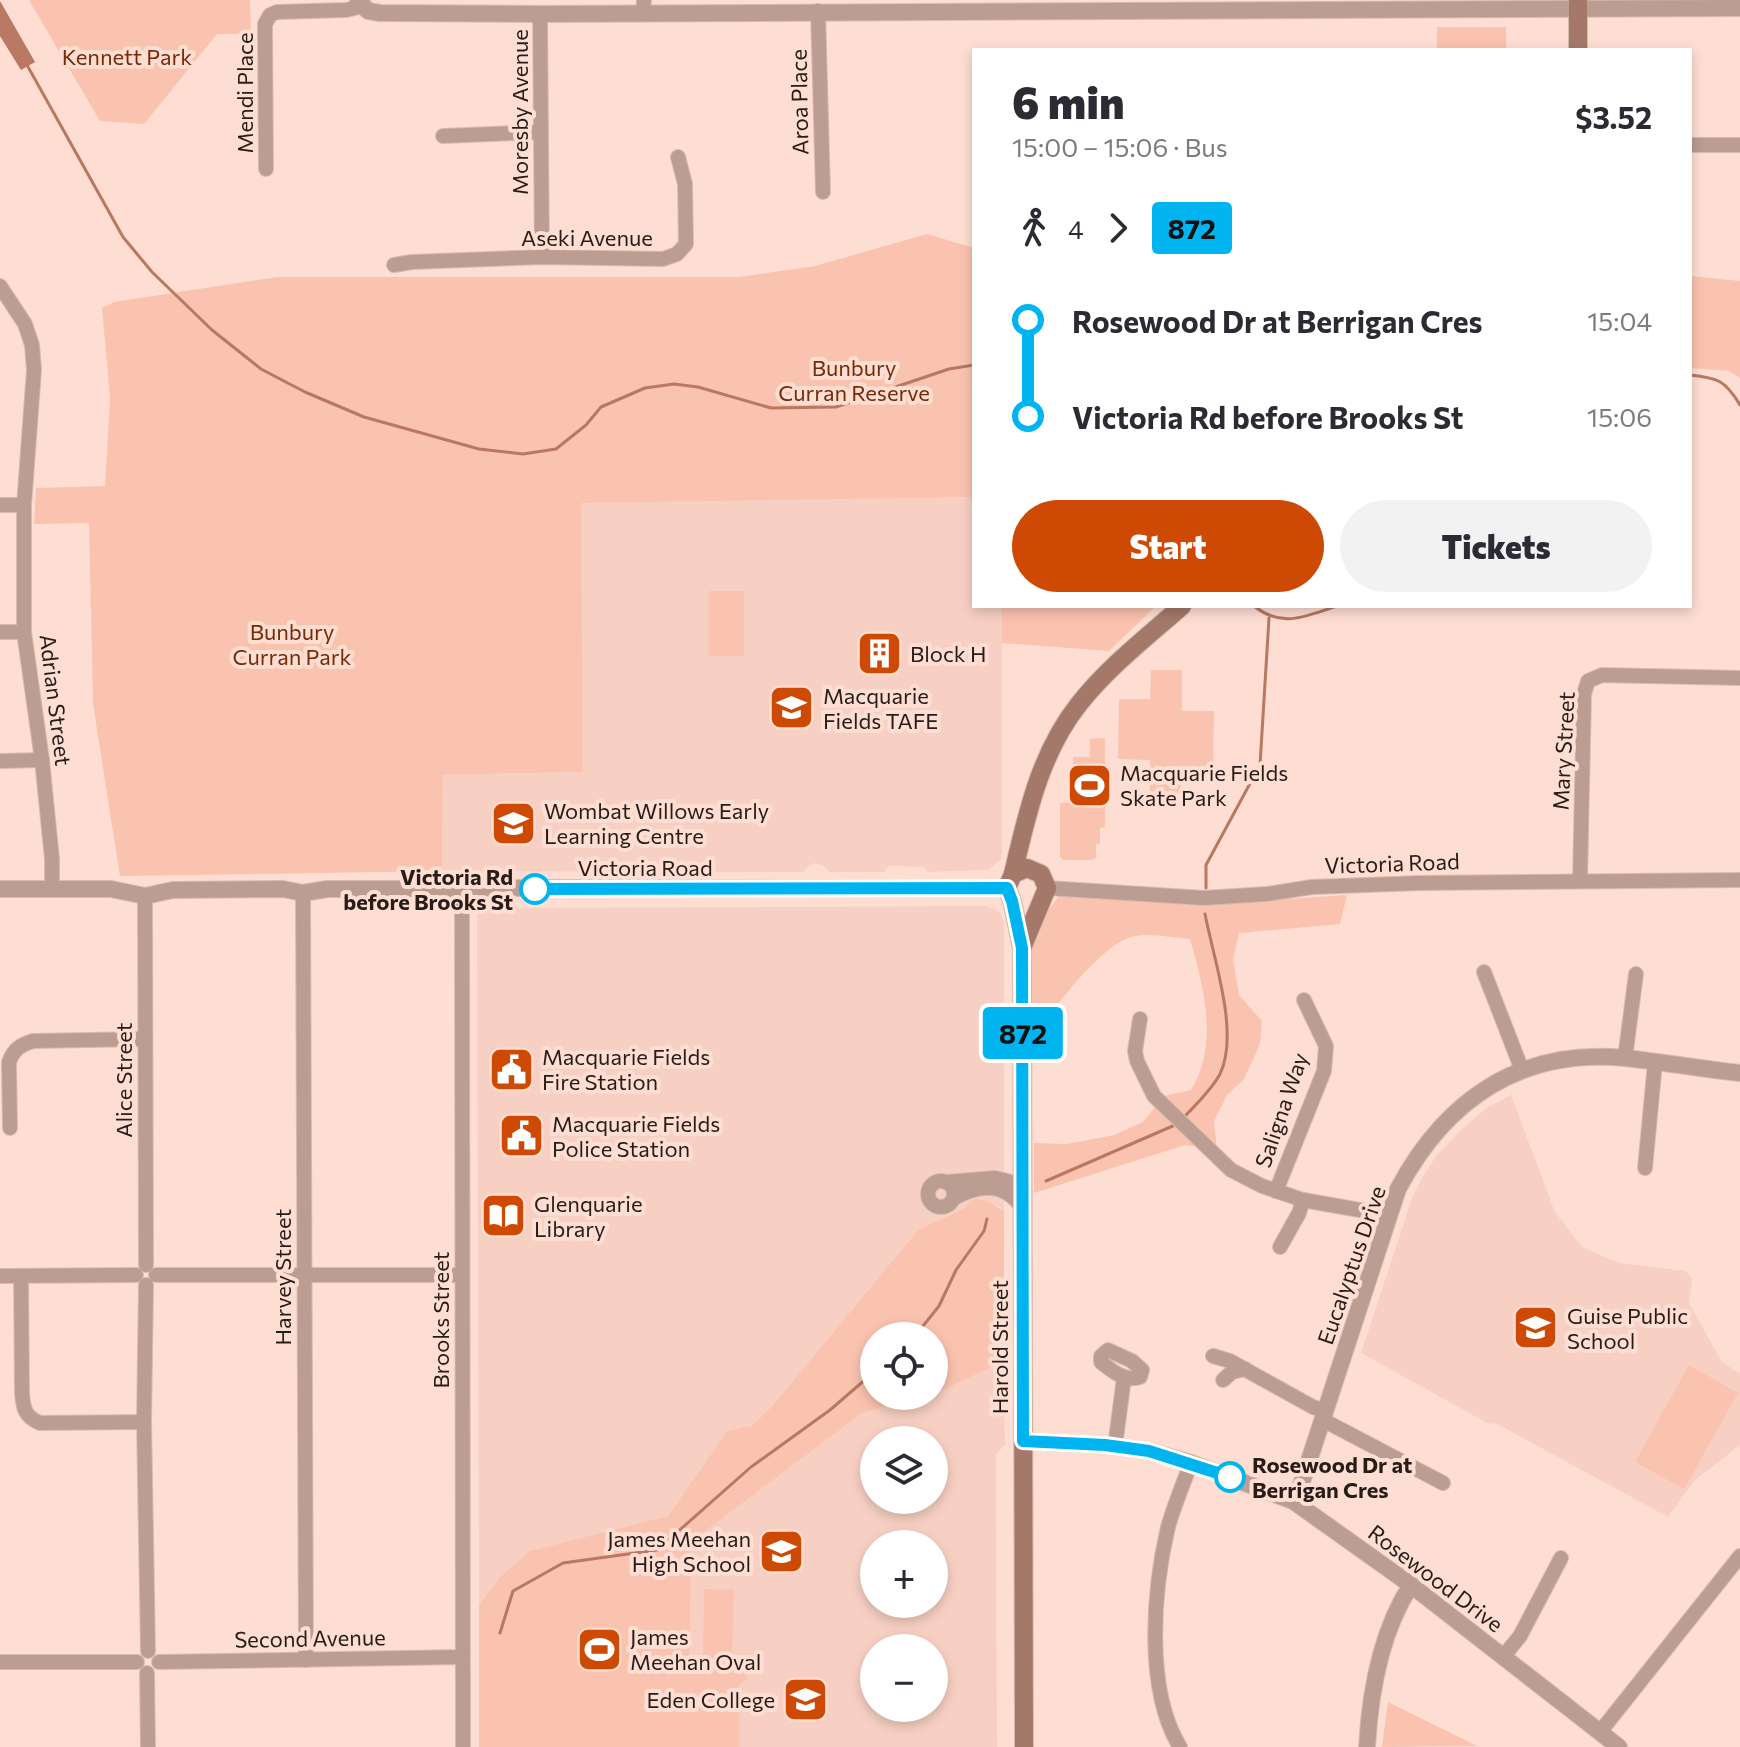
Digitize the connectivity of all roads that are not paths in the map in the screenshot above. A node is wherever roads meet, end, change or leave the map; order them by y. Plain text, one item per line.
1 (360, 3) edge
2 (1578, 4) edge
3 (1176, 5) edge
4 (1036, 6) edge
5 (644, 7) edge
6 (1740, 8) edge
7 (818, 11) junction
8 (540, 14) junction
9 (1578, 48) edge
10 (541, 132) junction
11 (443, 136) dead end
12 (1692, 145) edge
13 (1740, 145) edge
14 (678, 157) dead end
15 (266, 169) dead end
16 (823, 192) dead end
17 (542, 257) junction
18 (394, 265) dead end
19 (0, 286) edge
20 (0, 505) edge
21 (24, 505) junction
22 (1180, 608) edge
23 (0, 632) edge
24 (24, 632) junction
25 (1740, 678) edge
26 (42, 760) junction
27 (0, 761) edge
28 (1026, 823) junction
29 (1580, 880) junction
30 (1740, 880) edge
31 (1011, 888) junction
32 (1043, 888) junction
33 (0, 889) edge
34 (52, 889) junction
35 (303, 893) junction
36 (462, 894) junction
37 (145, 896) junction
38 (1022, 948) junction
39 (1484, 972) dead end
40 (1636, 974) dead end
41 (1304, 1000) dead end
42 (1140, 1019) dead end
43 (144, 1039) junction
44 (1625, 1058) junction
45 (1655, 1063) junction
46 (1522, 1070) junction
47 (1740, 1073) edge
48 (10, 1128) dead end
49 (1023, 1155) junction
50 (1645, 1168) dead end
51 (995, 1178) junction
52 (946, 1182) junction
53 (1014, 1188) junction
54 (1276, 1191) junction
55 (954, 1198) junction
56 (1303, 1200) junction
57 (1388, 1215) junction
58 (1280, 1247) dead end
59 (146, 1275) junction
60 (462, 1275) junction
61 (0, 1276) edge
62 (21, 1276) junction
63 (304, 1276) junction
64 (1213, 1356) dead end
65 (1245, 1369) junction
66 (1124, 1378) dead end
67 (1223, 1380) dead end
68 (1324, 1415) junction
69 (144, 1422) junction
70 (1023, 1441) junction
71 (1115, 1446) junction
72 (1191, 1463) junction
73 (1443, 1483) dead end
74 (1293, 1501) junction
75 (1740, 1556) edge
76 (1561, 1558) dead end
77 (1411, 1585) junction
78 (153, 1656) junction
79 (462, 1657) junction
80 (1503, 1657) junction
81 (306, 1660) junction
82 (0, 1662) edge
83 (142, 1668) junction
84 (1600, 1732) junction
85 (148, 1747) edge
86 (463, 1747) edge
87 (1024, 1747) edge
88 (1180, 1747) edge
89 (1367, 1747) edge
90 (1619, 1747) edge

1 - 8 street
1 - 15 street, Mendi Place
2 - 3 street
2 - 6 street
2 - 9 main road
3 - 4 street
4 - 7 street
5 - 7 street
5 - 8 street
7 - 16 street, Aroa Place
8 - 10 street, Moresby Avenue
10 - 11 street
10 - 17 street, Moresby Avenue
12 - 13 street
14 - 17 street, Aseki Avenue
17 - 18 street, Aseki Avenue
19 - 21 street, Adrian Street
20 - 21 street
21 - 24 street, Adrian Street
22 - 28 main road
23 - 24 street
24 - 26 street, Adrian Street
25 - 29 street, Mary Street
26 - 27 street
26 - 34 street, Adrian Street
28 - 31 main road
28 - 32 main road
29 - 30 street, Victoria Road
29 - 32 street, Victoria Road
31 - 32 main road
31 - 32 main road
31 - 36 street, Victoria Road
31 - 38 main road, Harold Street
32 - 38 main road, Harold Street
33 - 34 street, Victoria Road
34 - 37 street, Victoria Road
35 - 36 street, Victoria Road
35 - 37 street, Victoria Road
35 - 63 street, Harvey Street
36 - 60 street, Brooks Street
37 - 43 street, Alice Street
38 - 49 main road, Harold Street
39 - 46 street
40 - 44 street
41 - 54 street, Saligna Way
42 - 54 street
43 - 48 street
43 - 59 street, Alice Street
44 - 45 street, Eucalyptus Drive
44 - 46 street, Eucalyptus Drive
45 - 47 street, Eucalyptus Drive
45 - 50 street
46 - 57 street, Eucalyptus Drive
49 - 51 street
49 - 53 main road, Harold Street
51 - 52 street
51 - 53 street
52 - 55 street
52 - 55 street
53 - 55 street
53 - 70 main road, Harold Street
54 - 56 street
56 - 57 street
56 - 58 street
57 - 68 street, Eucalyptus Drive
59 - 62 street
59 - 63 street
59 - 69 street, Alice Street
60 - 63 street
60 - 79 street, Brooks Street
61 - 62 street
62 - 69 street
63 - 81 street, Harvey Street
64 - 65 street
65 - 67 street
65 - 68 street
66 - 71 street
68 - 73 street
68 - 74 street, Eucalyptus Drive
69 - 78 street, Alice Street
70 - 71 street, Rosewood Drive
70 - 87 main road, Harold Street
71 - 72 street, Rosewood Drive
72 - 74 street, Rosewood Drive
72 - 88 street
74 - 77 street, Rosewood Drive
75 - 84 street
76 - 80 street
77 - 80 street, Rosewood Drive
77 - 89 street
78 - 81 street, Second Avenue
78 - 83 street
79 - 81 street, Second Avenue
79 - 86 street, Brooks Street
80 - 84 street, Rosewood Drive
82 - 83 street
83 - 85 street
84 - 90 street, Rosewood Drive

